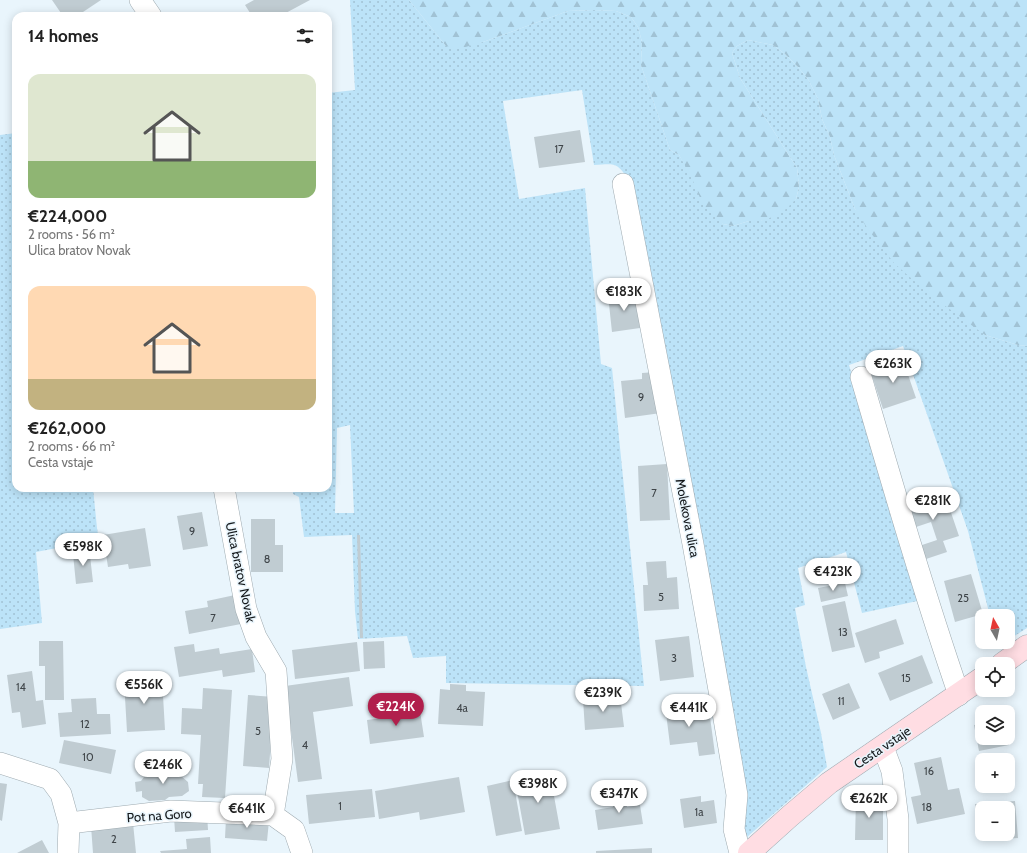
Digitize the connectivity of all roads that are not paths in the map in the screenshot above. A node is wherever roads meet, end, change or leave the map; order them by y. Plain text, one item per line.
1 (140, 0) edge
2 (148, 12) edge
3 (623, 184) dead end
4 (861, 377) dead end
5 (225, 492) edge
6 (1027, 646) edge
7 (1012, 657) edge
8 (975, 683) edge
9 (959, 695) junction
10 (883, 746) junction
11 (0, 763) edge
12 (274, 815) junction
13 (69, 823) junction
14 (68, 853) edge
15 (302, 853) edge
16 (740, 853) edge
17 (749, 853) edge
18 (898, 853) edge

1 - 2 street
3 - 16 street, Molekova ulica
4 - 9 street
5 - 12 street, Ulica bratov Novak
6 - 7 main road
8 - 9 main road, Cesta vstaje
9 - 10 main road, Cesta vstaje
10 - 17 main road, Cesta vstaje
10 - 18 street
11 - 13 street
12 - 13 street, Pot na Goro
12 - 15 street
13 - 14 street

